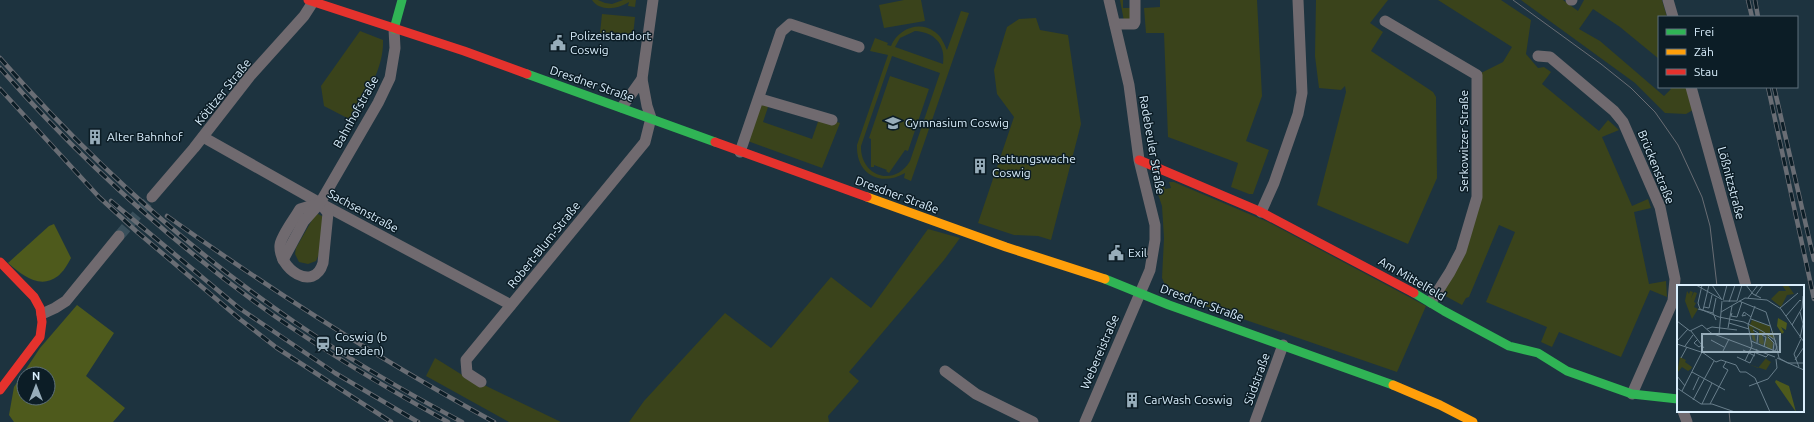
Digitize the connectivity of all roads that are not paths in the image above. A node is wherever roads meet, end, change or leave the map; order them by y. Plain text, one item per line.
1 (402, 0) edge
2 (653, 0) edge
3 (1109, 0) edge
4 (1135, 0) edge
5 (1298, 0) edge
6 (1668, 0) edge
7 (311, 1) edge
8 (1673, 16) edge
9 (1385, 21) dead end
10 (1115, 24) junction
11 (394, 29) junction
12 (859, 47) dead end
13 (1538, 56) dead end
14 (642, 79) junction
15 (1691, 88) edge
16 (760, 99) junction
17 (622, 108) junction
18 (651, 118) junction
19 (832, 120) dead end
20 (203, 137) junction
21 (740, 152) junction
22 (1139, 160) junction
23 (152, 197) tunnel mouth
24 (320, 203) junction
25 (1260, 212) junction
26 (119, 236) tunnel mouth
27 (0, 262) edge
28 (1746, 285) edge
29 (1140, 293) junction
30 (1431, 302) junction
31 (511, 305) junction
32 (42, 314) junction
33 (1283, 345) junction
34 (945, 371) dead end
35 (480, 382) dead end
36 (0, 390) edge
37 (1632, 394) junction
38 (1677, 399) edge
39 (1683, 412) edge
40 (1032, 422) edge
41 (1085, 422) edge
42 (1255, 422) edge
43 (1473, 422) edge
44 (1687, 422) edge

1 - 11 main road
2 - 14 street
3 - 10 street, Radebeuler Straße
4 - 10 street
5 - 25 street
6 - 8 street
7 - 11 main road, Dresdner Straße
7 - 20 street, Kötitzer Straße
9 - 30 street, Serkowitzer Straße
10 - 22 street, Radebeuler Straße
11 - 17 main road, Dresdner Straße
11 - 24 street, Bahnhofstraße
12 - 16 street
13 - 37 street, Brückenstraße
14 - 17 street
14 - 18 street
15 - 28 street, Lößnitzstraße
16 - 19 street
16 - 21 street
17 - 18 main road, Dresdner Straße
18 - 21 main road, Dresdner Straße
18 - 31 street, Robert-Blum-Straße
20 - 23 street, Kötitzer Straße
20 - 24 street, Sachsenstraße
21 - 29 main road, Dresdner Straße
22 - 25 main road, Am Mittelfeld
22 - 29 street, Radebeuler Straße
24 - 24 street
24 - 31 street, Sachsenstraße
25 - 30 main road, Am Mittelfeld
26 - 32 street
27 - 32 main road
29 - 33 main road, Dresdner Straße
29 - 41 street, Webereistraße
30 - 37 main road, Am Mittelfeld
31 - 35 street, Robert-Blum-Straße
32 - 36 main road
33 - 42 street, Südstraße
33 - 43 main road, Dresdner Straße
34 - 40 street
37 - 38 main road, Am Mittelfeld
39 - 44 street

